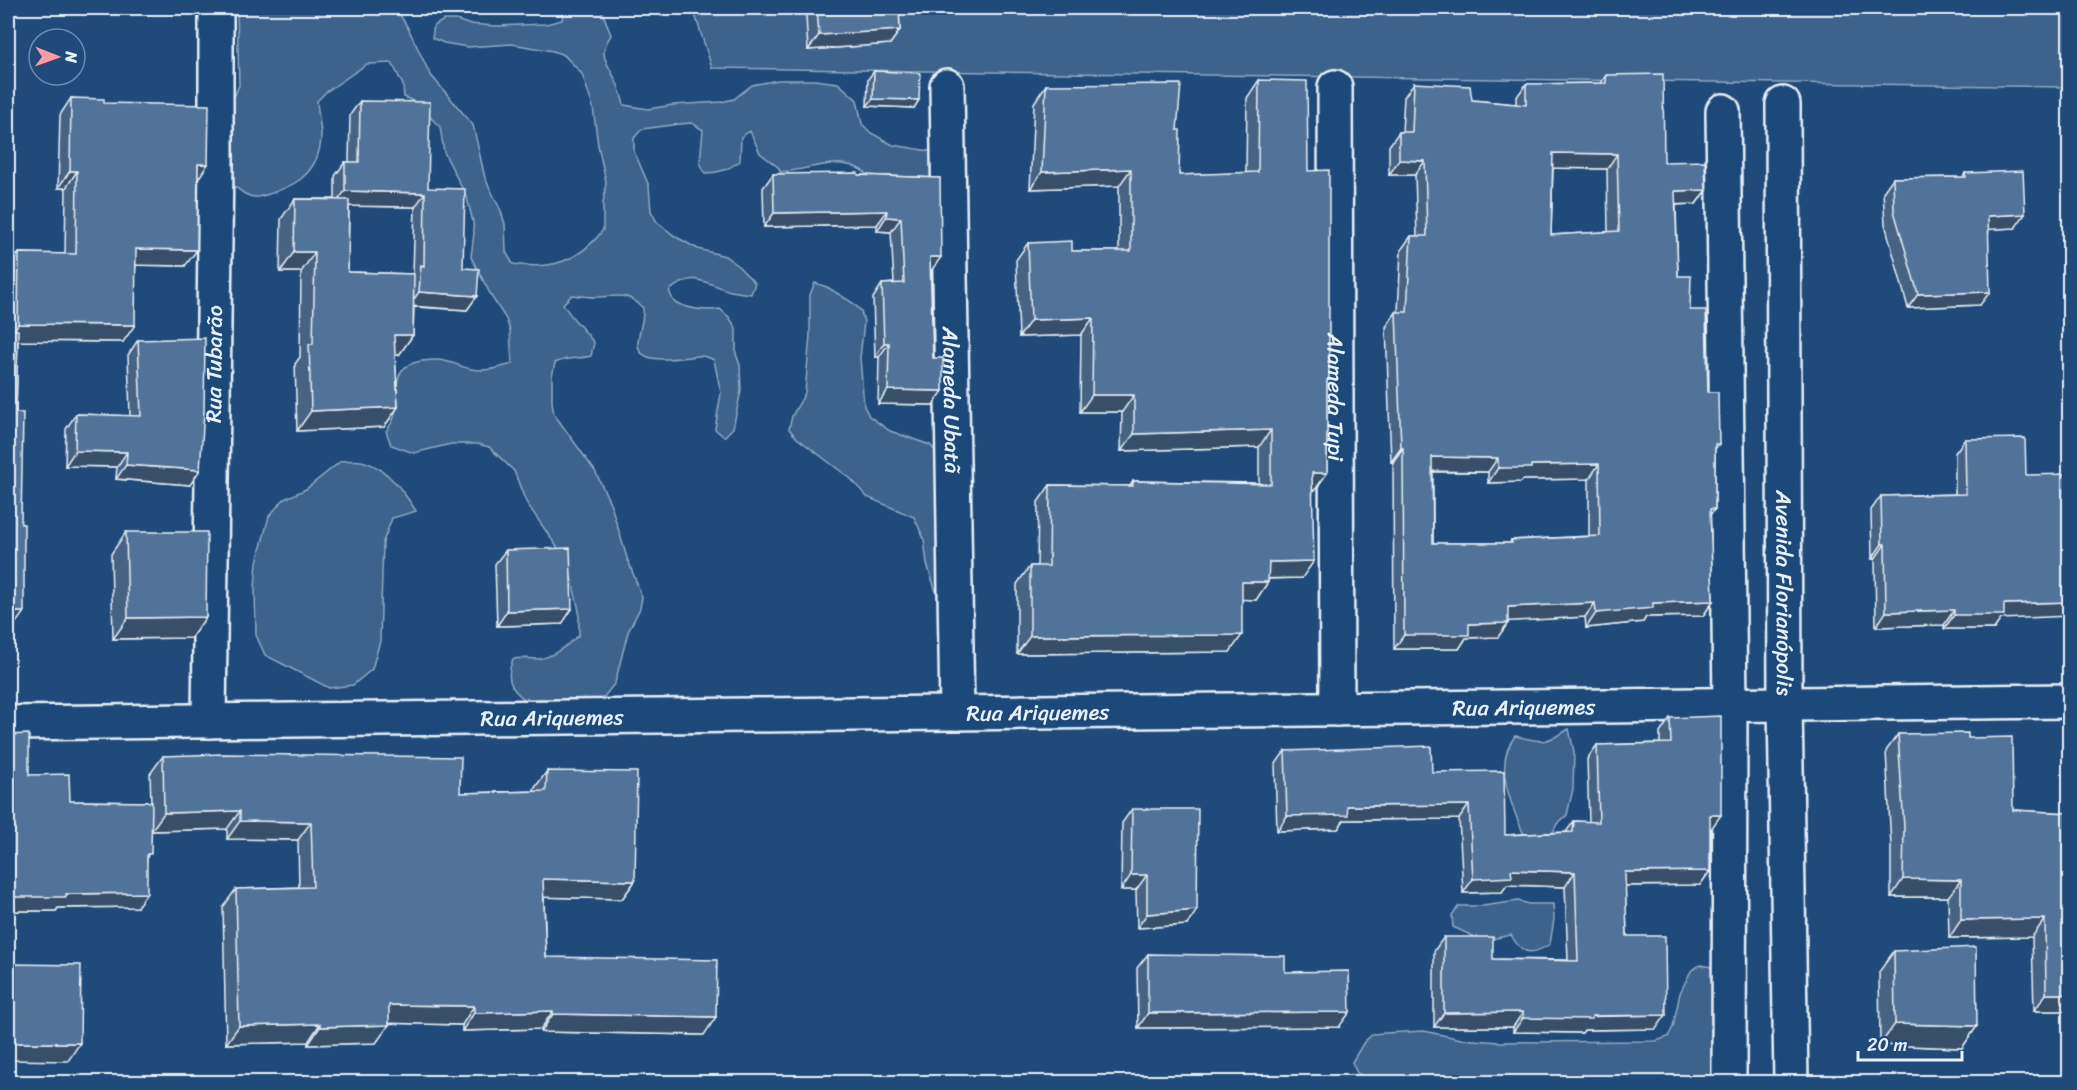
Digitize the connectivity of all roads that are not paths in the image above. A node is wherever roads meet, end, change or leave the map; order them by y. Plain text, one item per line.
1 (216, 8) edge
2 (947, 86) dead end
3 (1335, 87) dead end
4 (1783, 104) dead end
5 (1723, 111) dead end
6 (2070, 701) edge
7 (1730, 704) junction
8 (1785, 704) junction
9 (1337, 709) junction
10 (957, 713) junction
11 (208, 721) junction
12 (8, 723) edge
13 (1728, 1083) edge
14 (1791, 1083) edge

1 - 11 street, Rua Tubarão
2 - 10 street, Alameda Ubatã
3 - 9 street, Alameda Tupi
4 - 8 street, Avenida Florianópolis
5 - 7 street
6 - 8 street, Rua Ariquemes
7 - 8 street, Rua Ariquemes
7 - 9 street, Rua Ariquemes
7 - 13 street
8 - 14 street, Avenida Florianópolis
9 - 10 street, Rua Ariquemes
10 - 11 street, Rua Ariquemes
11 - 12 street, Rua Ariquemes

